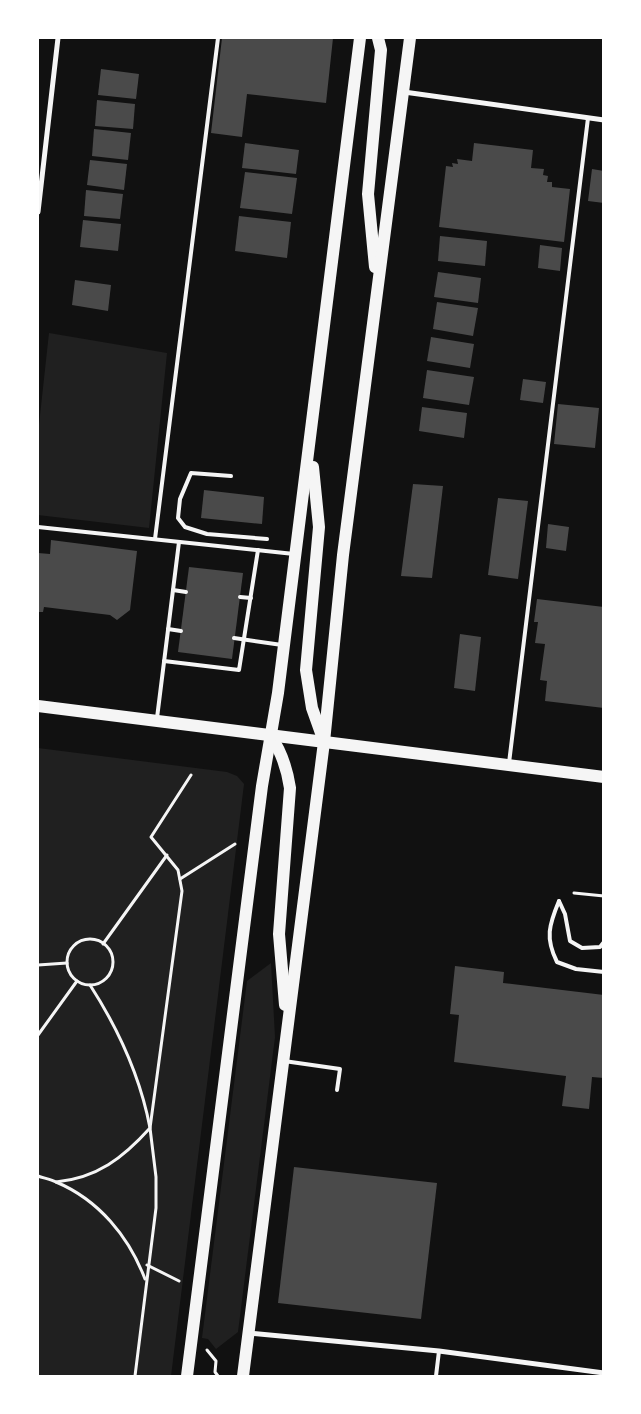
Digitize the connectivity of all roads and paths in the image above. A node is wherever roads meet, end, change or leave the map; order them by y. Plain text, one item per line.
1 (58, 38) edge
2 (218, 38) edge
3 (360, 38) edge
4 (378, 38) edge
5 (410, 38) edge
6 (404, 92) junction
7 (588, 118) junction
8 (604, 120) edge
9 (38, 212) edge
10 (378, 289) junction
11 (311, 444) junction
12 (231, 476) dead end
13 (38, 527) edge
14 (156, 539) junction
15 (267, 539) dead end
16 (179, 542) junction
17 (258, 550) junction
18 (296, 554) junction
19 (173, 590) junction
20 (186, 592) dead end
21 (240, 597) dead end
22 (250, 598) junction
23 (168, 629) junction
24 (180, 631) dead end
25 (234, 638) dead end
26 (244, 640) junction
27 (284, 645) junction
28 (164, 661) junction
29 (38, 706) edge
30 (157, 720) junction
31 (270, 735) junction
32 (324, 742) junction
33 (509, 765) junction
34 (191, 775) dead end
35 (604, 777) edge
36 (235, 844) dead end
37 (167, 855) junction
38 (180, 879) junction
39 (574, 893) dead end
40 (604, 896) edge
41 (604, 942) edge
42 (103, 944) junction
43 (67, 963) junction
44 (38, 965) edge
45 (604, 972) edge
46 (77, 981) junction
47 (90, 985) junction
48 (287, 1030) junction
49 (38, 1035) edge
50 (283, 1061) junction
51 (337, 1090) dead end
52 (150, 1128) junction
53 (38, 1176) edge
54 (56, 1182) junction
55 (148, 1265) junction
56 (179, 1281) dead end
57 (146, 1282) junction
58 (248, 1333) junction
59 (205, 1347) dead end
60 (439, 1351) junction
61 (604, 1373) edge
62 (135, 1376) edge
63 (187, 1376) edge
64 (218, 1376) edge
65 (243, 1376) edge
66 (436, 1376) edge

1 - 9 street
2 - 14 lane
3 - 11 main road
4 - 10 main road
5 - 6 main road
6 - 7 street
6 - 10 main road
7 - 8 street
7 - 33 lane
10 - 32 main road
11 - 18 main road
11 - 32 main road
12 - 15 lane
13 - 14 lane
14 - 16 lane
16 - 17 lane
16 - 19 lane
17 - 18 lane
17 - 22 lane
18 - 27 main road
19 - 20 lane
19 - 23 lane
21 - 22 lane
22 - 26 lane
23 - 24 lane
23 - 28 lane
25 - 26 lane
26 - 27 lane
26 - 28 lane
27 - 31 main road
28 - 30 lane
29 - 30 main road
30 - 31 main road
31 - 32 main road
31 - 48 main road
31 - 63 main road
32 - 33 main road
32 - 48 main road
33 - 35 main road
34 - 37 path
36 - 38 path
37 - 38 path
37 - 42 path
38 - 52 path
39 - 40 path
41 - 45 lane
42 - 43 path
42 - 47 path
43 - 44 path
43 - 46 path
46 - 47 path
46 - 49 path
47 - 52 path
48 - 50 main road
50 - 51 lane
50 - 58 main road
52 - 54 path
52 - 55 path
53 - 54 path
54 - 57 path
55 - 56 path
55 - 57 path
57 - 62 path
58 - 60 street
58 - 65 main road
59 - 64 path
60 - 61 street
60 - 66 lane

